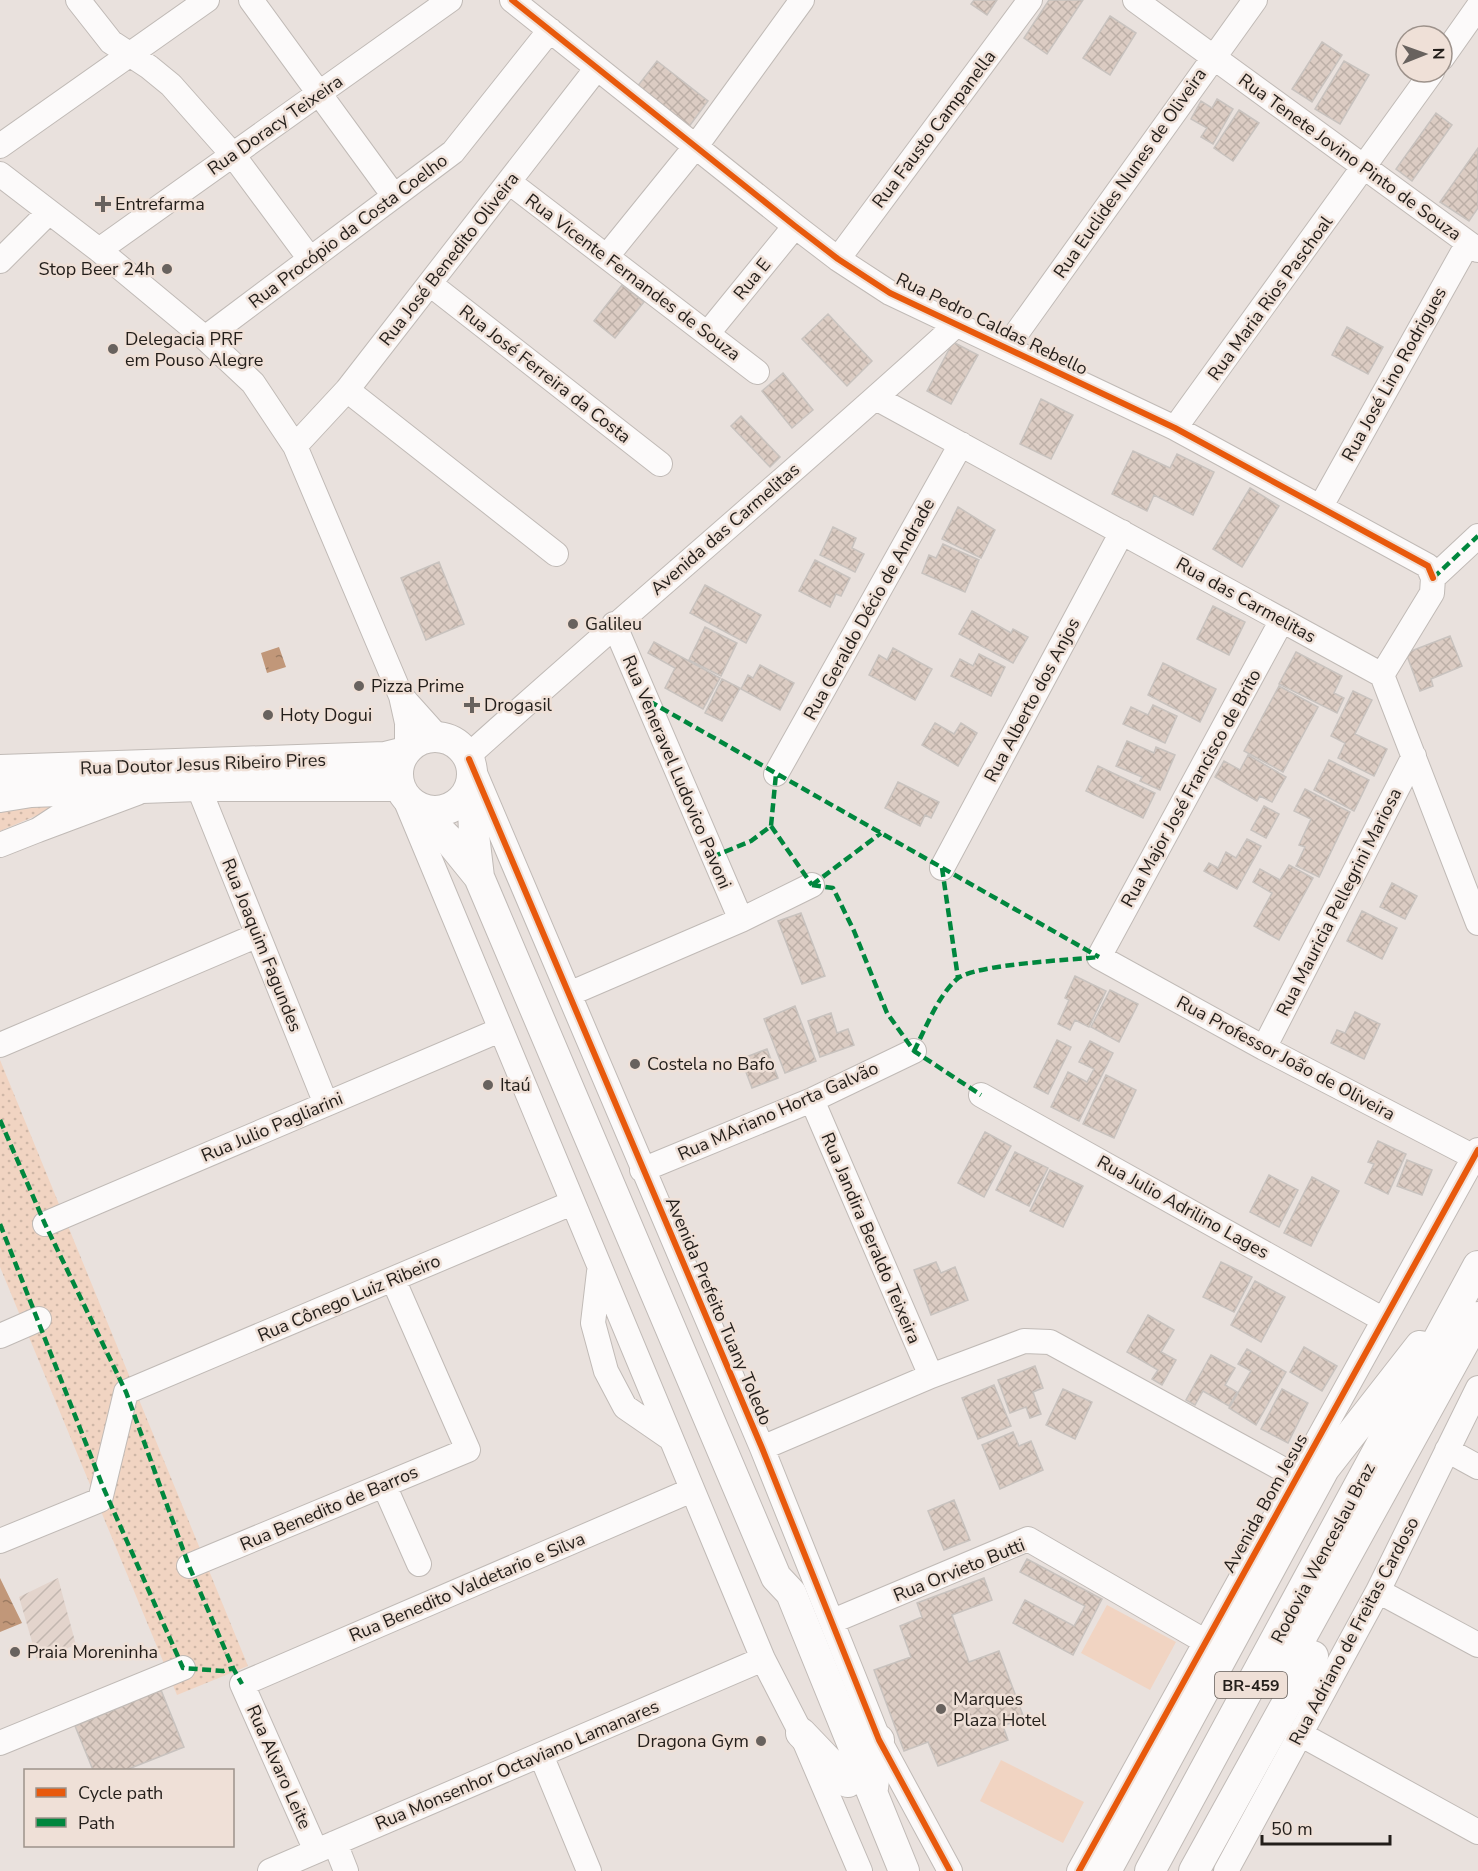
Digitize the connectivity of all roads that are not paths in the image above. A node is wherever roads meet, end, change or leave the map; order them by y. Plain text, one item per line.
1 (78, 0) edge
2 (207, 0) edge
3 (251, 0) edge
4 (450, 0) edge
5 (512, 0) edge
6 (802, 0) edge
7 (1030, 0) edge
8 (1135, 0) edge
9 (1255, 0) edge
10 (1478, 7) edge
11 (550, 30) junction
12 (1454, 41) edge
13 (132, 55) junction
14 (1212, 57) junction
15 (597, 68) junction
16 (1424, 84) edge
17 (319, 93) junction
18 (0, 146) edge
19 (696, 146) junction
20 (233, 155) junction
21 (1365, 167) junction
22 (0, 174) edge
23 (509, 182) junction
24 (394, 196) junction
25 (50, 212) junction
26 (795, 225) junction
27 (1473, 246) edge
28 (99, 250) junction
29 (607, 256) junction
30 (310, 259) junction
31 (838, 259) junction
32 (0, 261) edge
33 (429, 284) junction
34 (955, 326) junction
35 (708, 333) junction
36 (205, 338) junction
37 (1006, 348) junction
38 (758, 372) dead end
39 (347, 390) junction
40 (876, 398) junction
41 (1175, 428) junction
42 (961, 444) junction
43 (295, 446) junction
44 (660, 464) dead end
45 (1321, 506) junction
46 (1122, 532) junction
47 (1478, 537) edge
48 (556, 554) dead end
49 (1433, 578) junction
50 (1282, 620) junction
51 (614, 624) junction
52 (1382, 675) junction
53 (401, 696) junction
54 (438, 737) junction
55 (406, 751) junction
56 (1414, 756) junction
57 (470, 765) junction
58 (0, 770) edge
59 (776, 774) dead end
60 (198, 786) junction
61 (153, 788) junction
62 (63, 791) junction
63 (405, 793) junction
64 (0, 797) edge
65 (38, 830) junction
66 (0, 844) edge
67 (942, 868) dead end
68 (479, 877) junction
69 (812, 885) dead end
70 (741, 920) junction
71 (1478, 923) edge
72 (258, 935) junction
73 (1099, 957) joint
74 (569, 994) junction
75 (500, 1030) junction
76 (0, 1045) edge
77 (1264, 1048) junction
78 (914, 1051) dead end
79 (981, 1095) dead end
80 (812, 1100) junction
81 (326, 1104) junction
82 (1476, 1154) edge
83 (642, 1170) junction
84 (572, 1203) junction
85 (45, 1224) dead end
86 (600, 1269) junction
87 (1472, 1278) edge
88 (393, 1279) junction
89 (1478, 1317) edge
90 (39, 1319) dead end
91 (1384, 1320) junction
92 (0, 1336) edge
93 (931, 1376) junction
94 (1478, 1388) edge
95 (670, 1438) junction
96 (762, 1448) junction
97 (1447, 1450) junction
98 (1478, 1467) edge
99 (1297, 1477) junction
100 (384, 1485) junction
101 (692, 1490) junction
102 (1362, 1504) junction
103 (0, 1541) edge
104 (419, 1564) dead end
105 (189, 1566) dead end
106 (1378, 1591) junction
107 (833, 1621) junction
108 (1206, 1642) junction
109 (1478, 1645) edge
110 (763, 1659) junction
111 (183, 1668) dead end
112 (242, 1684) joint
113 (801, 1733) junction
114 (1300, 1734) junction
115 (879, 1740) junction
116 (0, 1743) edge
117 (541, 1755) junction
118 (860, 1786) junction
119 (879, 1829) junction
120 (1478, 1832) edge
121 (326, 1847) junction
122 (1232, 1869) edge
123 (270, 1871) edge
124 (346, 1871) edge
125 (589, 1871) edge
126 (860, 1871) edge
127 (886, 1871) edge
128 (904, 1871) edge
129 (950, 1871) edge
130 (1079, 1871) edge
131 (1106, 1871) edge
132 (1150, 1871) edge
133 (1174, 1871) edge
134 (1194, 1871) edge

1 - 13 street
2 - 13 street
3 - 17 street
4 - 17 street, Rua Doracy Teixeira
5 - 11 street, Rua Pedro Caldas Rebello
6 - 19 street
7 - 31 street, Rua Fausto Campanella
8 - 14 street, Rua Tenete Jovino Pinto de Souza
9 - 14 street, Rua Euclides Nunes de Oliveira
10 - 12 street
11 - 15 street, Rua Pedro Caldas Rebello
11 - 24 street, Rua Procópio da Costa Coelho
13 - 18 street
13 - 20 street
14 - 21 street, Rua Tenete Jovino Pinto de Souza
14 - 37 street, Rua Euclides Nunes de Oliveira
15 - 19 street, Rua Pedro Caldas Rebello
15 - 23 street, Rua José Benedito Oliveira
16 - 21 street, Rua Maria Rios Paschoal
17 - 20 street, Rua Doracy Teixeira
17 - 24 street
19 - 26 street, Rua Pedro Caldas Rebello
19 - 29 street
20 - 28 street, Rua Doracy Teixeira
20 - 30 street
21 - 27 street, Rua Tenete Jovino Pinto de Souza
21 - 41 street, Rua Maria Rios Paschoal
22 - 25 street
23 - 29 street, Rua Vicente Fernandes de Souza
23 - 33 street, Rua José Benedito Oliveira
24 - 30 street, Rua Procópio da Costa Coelho
25 - 28 street
25 - 32 street
26 - 31 street, Rua Pedro Caldas Rebello
26 - 35 street, Rua E
27 - 45 street, Rua José Lino Rodrigues
28 - 36 street
29 - 35 street, Rua Vicente Fernandes de Souza
30 - 36 street, Rua Procópio da Costa Coelho
31 - 34 street, Rua Pedro Caldas Rebello
33 - 39 street, Rua José Benedito Oliveira
33 - 44 street, Rua José Ferreira da Costa
34 - 37 street, Rua Pedro Caldas Rebello
34 - 40 street, Avenida das Carmelitas
35 - 38 street, Rua Vicente Fernandes de Souza
36 - 43 street
37 - 41 street, Rua Pedro Caldas Rebello
39 - 43 street, Rua José Benedito Oliveira
39 - 48 street
40 - 42 street, Rua das Carmelitas
40 - 51 street, Avenida das Carmelitas
41 - 45 street, Rua Pedro Caldas Rebello
42 - 46 street, Rua das Carmelitas
42 - 59 street, Rua Geraldo Décio de Andrade
43 - 53 street
45 - 49 street, Rua Pedro Caldas Rebello
46 - 50 street, Rua das Carmelitas
46 - 67 street, Rua Alberto dos Anjos
47 - 49 street
49 - 52 street
50 - 52 street, Rua das Carmelitas
50 - 73 street, Rua Major José Francisco de Brito
51 - 57 street, Avenida das Carmelitas
51 - 70 street, Rua Veneravel Ludovico Pavoni
52 - 56 street
53 - 54 street
53 - 55 street
54 - 55 main road
54 - 57 main road
55 - 58 main road, Rua Doutor Jesus Ribeiro Pires
55 - 63 main road
56 - 71 street
56 - 77 street, Rua Mauricia Pellegrini Mariosa
57 - 63 main road
57 - 68 main road
57 - 74 street, Avenida Prefeito Tuany Toledo
60 - 61 main road, Rua Doutor Jesus Ribeiro Pires
60 - 63 main road, Rua Doutor Jesus Ribeiro Pires
60 - 72 street, Rua Joaquim Fagundes
61 - 62 main road, Rua Doutor Jesus Ribeiro Pires
61 - 65 street, Rua Doutor Jesus Ribeiro Pires
62 - 64 main road, Rua Doutor Jesus Ribeiro Pires
62 - 65 street, Rua Doutor Jesus Ribeiro Pires
63 - 68 main road
63 - 75 street
65 - 66 street, Rua Doutor Jesus Ribeiro Pires
68 - 118 main road
69 - 70 street
70 - 74 street
72 - 76 street
72 - 81 street, Rua Joaquim Fagundes
73 - 77 street, Rua Professor João de Oliveira
74 - 83 street, Avenida Prefeito Tuany Toledo
75 - 81 street, Rua Julio Pagliarini
75 - 84 street
77 - 82 street, Rua Professor João de Oliveira
78 - 80 street, Rua MAriano Horta Galvão
79 - 91 street, Rua Julio Adrilino Lages
80 - 83 street, Rua MAriano Horta Galvão
80 - 93 street, Rua Jandira Beraldo Teixeira
81 - 85 street, Rua Julio Pagliarini
82 - 91 street, Avenida Bom Jesus
83 - 96 street, Avenida Prefeito Tuany Toledo
84 - 86 street
84 - 88 street, Rua Cônego Luiz Ribeiro
86 - 95 street
86 - 95 street
87 - 102 main road, Rodovia Wenceslau Braz / BR-459
87 - 131 main road
88 - 100 street, Rua Benedito de Barros
88 - 103 street, Rua Cônego Luiz Ribeiro
89 - 102 main road, Rodovia Wenceslau Braz / BR-459
89 - 134 main road
90 - 92 street
91 - 99 street, Avenida Bom Jesus
93 - 96 street
93 - 99 street
94 - 97 street, Rua Adriano de Freitas Cardoso
95 - 101 street
96 - 107 street, Avenida Prefeito Tuany Toledo
97 - 98 street
97 - 106 street, Rua Adriano de Freitas Cardoso
99 - 108 street, Avenida Bom Jesus
100 - 104 street
100 - 105 street, Rua Benedito de Barros
101 - 110 street
101 - 112 street, Rua Benedito Valdetario e Silva
102 - 132 main road, Rodovia Wenceslau Braz / BR-459
102 - 133 main road, Rodovia Wenceslau Braz / BR-459
106 - 109 street
106 - 114 street, Rua Adriano de Freitas Cardoso
107 - 108 street, Rua Orvieto Butti
107 - 115 street, Avenida Prefeito Tuany Toledo
108 - 130 street, Avenida Bom Jesus
110 - 113 street
110 - 117 street, Rua Monsenhor Octaviano Lamanares
111 - 116 street
112 - 121 street, Rua Alvaro Leite
113 - 118 main road
113 - 126 street
114 - 120 street
114 - 122 street, Rua Adriano de Freitas Cardoso
115 - 118 main road
115 - 129 street, Avenida Prefeito Tuany Toledo
117 - 121 street, Rua Monsenhor Octaviano Lamanares
117 - 125 street
118 - 119 main road
119 - 127 main road
119 - 128 main road
121 - 123 street, Rua Monsenhor Octaviano Lamanares
121 - 124 street, Rua Alvaro Leite

